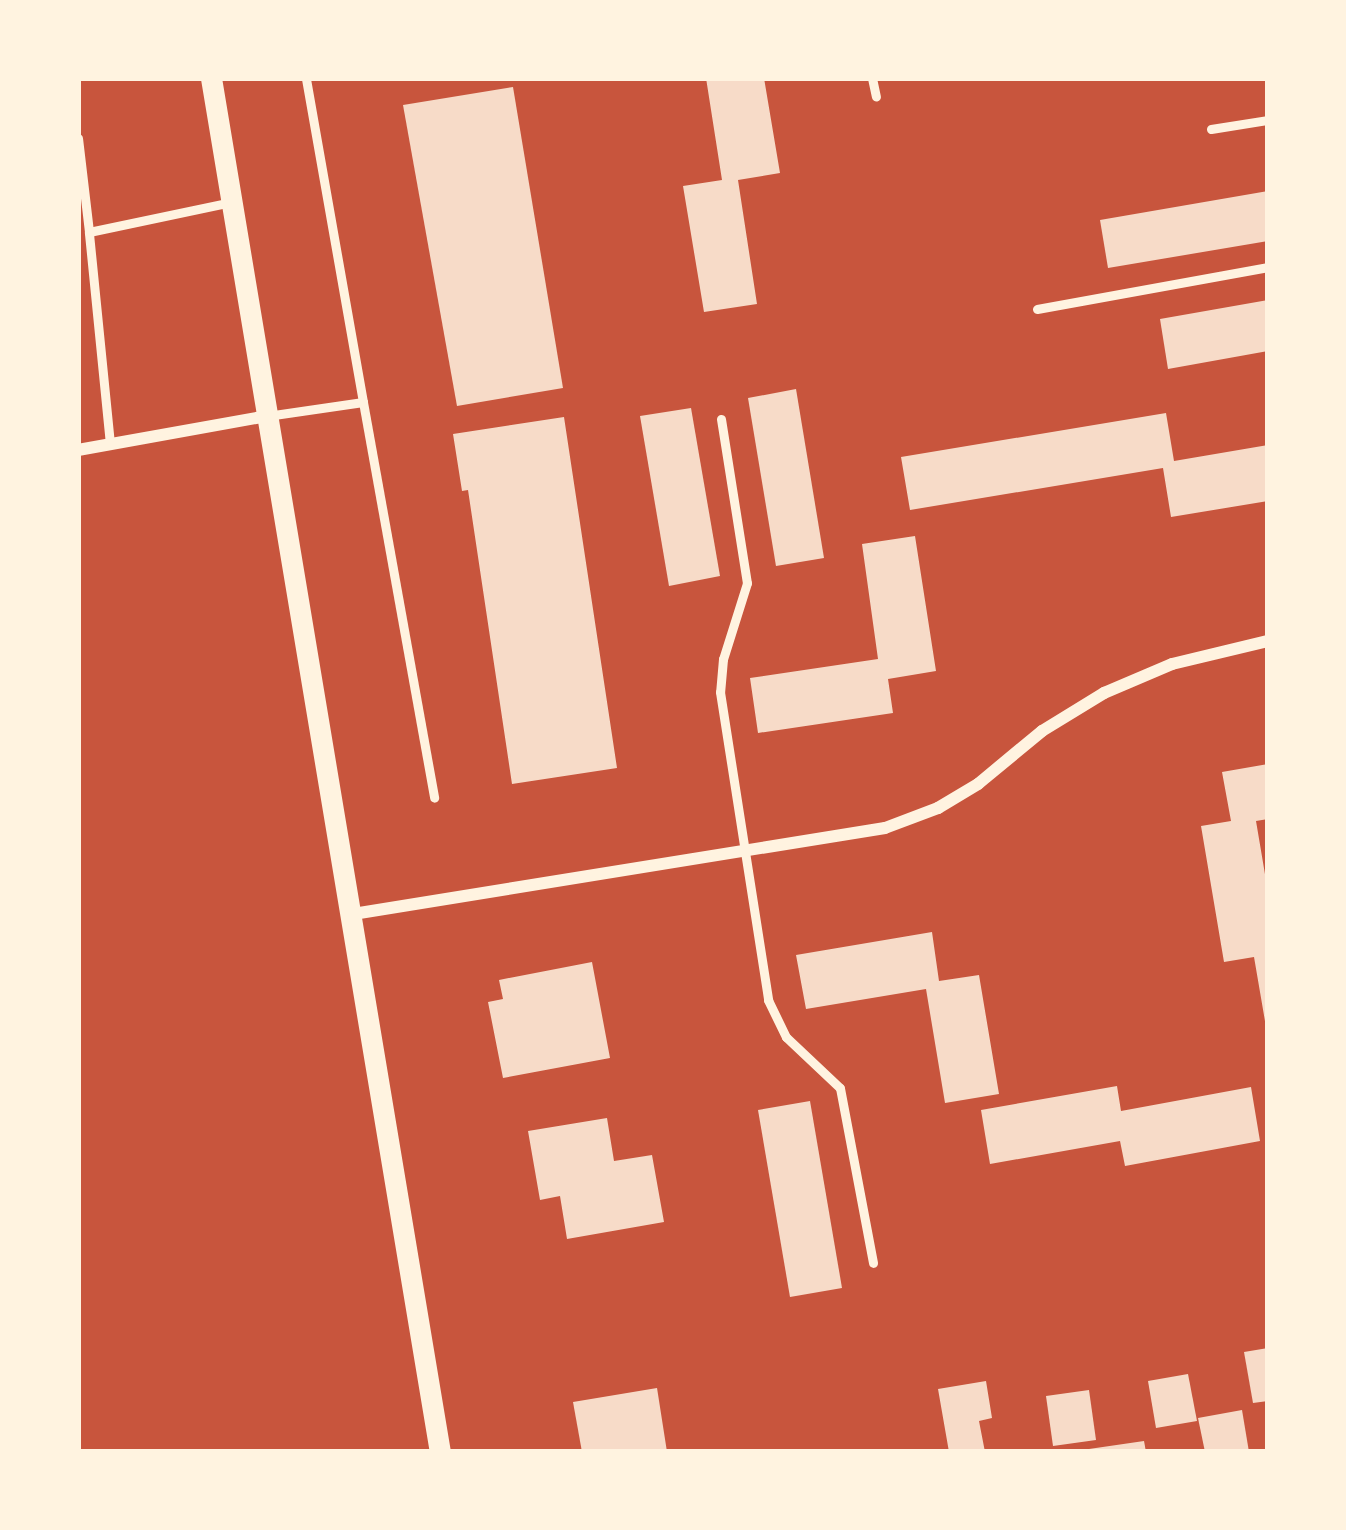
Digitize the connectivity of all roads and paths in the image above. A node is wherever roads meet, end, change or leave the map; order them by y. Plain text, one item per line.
1 (211, 78) edge
2 (306, 78) edge
3 (872, 78) edge
4 (876, 97) dead end
5 (1268, 119) edge
6 (1211, 129) dead end
7 (78, 137) edge
8 (231, 202) junction
9 (89, 232) junction
10 (1268, 267) edge
11 (1036, 309) dead end
12 (363, 402) junction
13 (267, 416) junction
14 (721, 418) dead end
15 (110, 444) junction
16 (78, 450) edge
17 (1268, 641) edge
18 (434, 798) dead end
19 (745, 850) junction
20 (347, 915) junction
21 (872, 1263) dead end
22 (440, 1452) edge

1 - 8 street
2 - 12 lane
3 - 4 lane
5 - 6 lane
7 - 9 lane
8 - 9 lane
8 - 13 street
9 - 15 lane
10 - 11 lane
12 - 13 lane
12 - 18 lane
13 - 15 street
13 - 20 street
14 - 19 lane
15 - 16 street
17 - 19 street
19 - 20 street
19 - 21 lane
20 - 22 street

